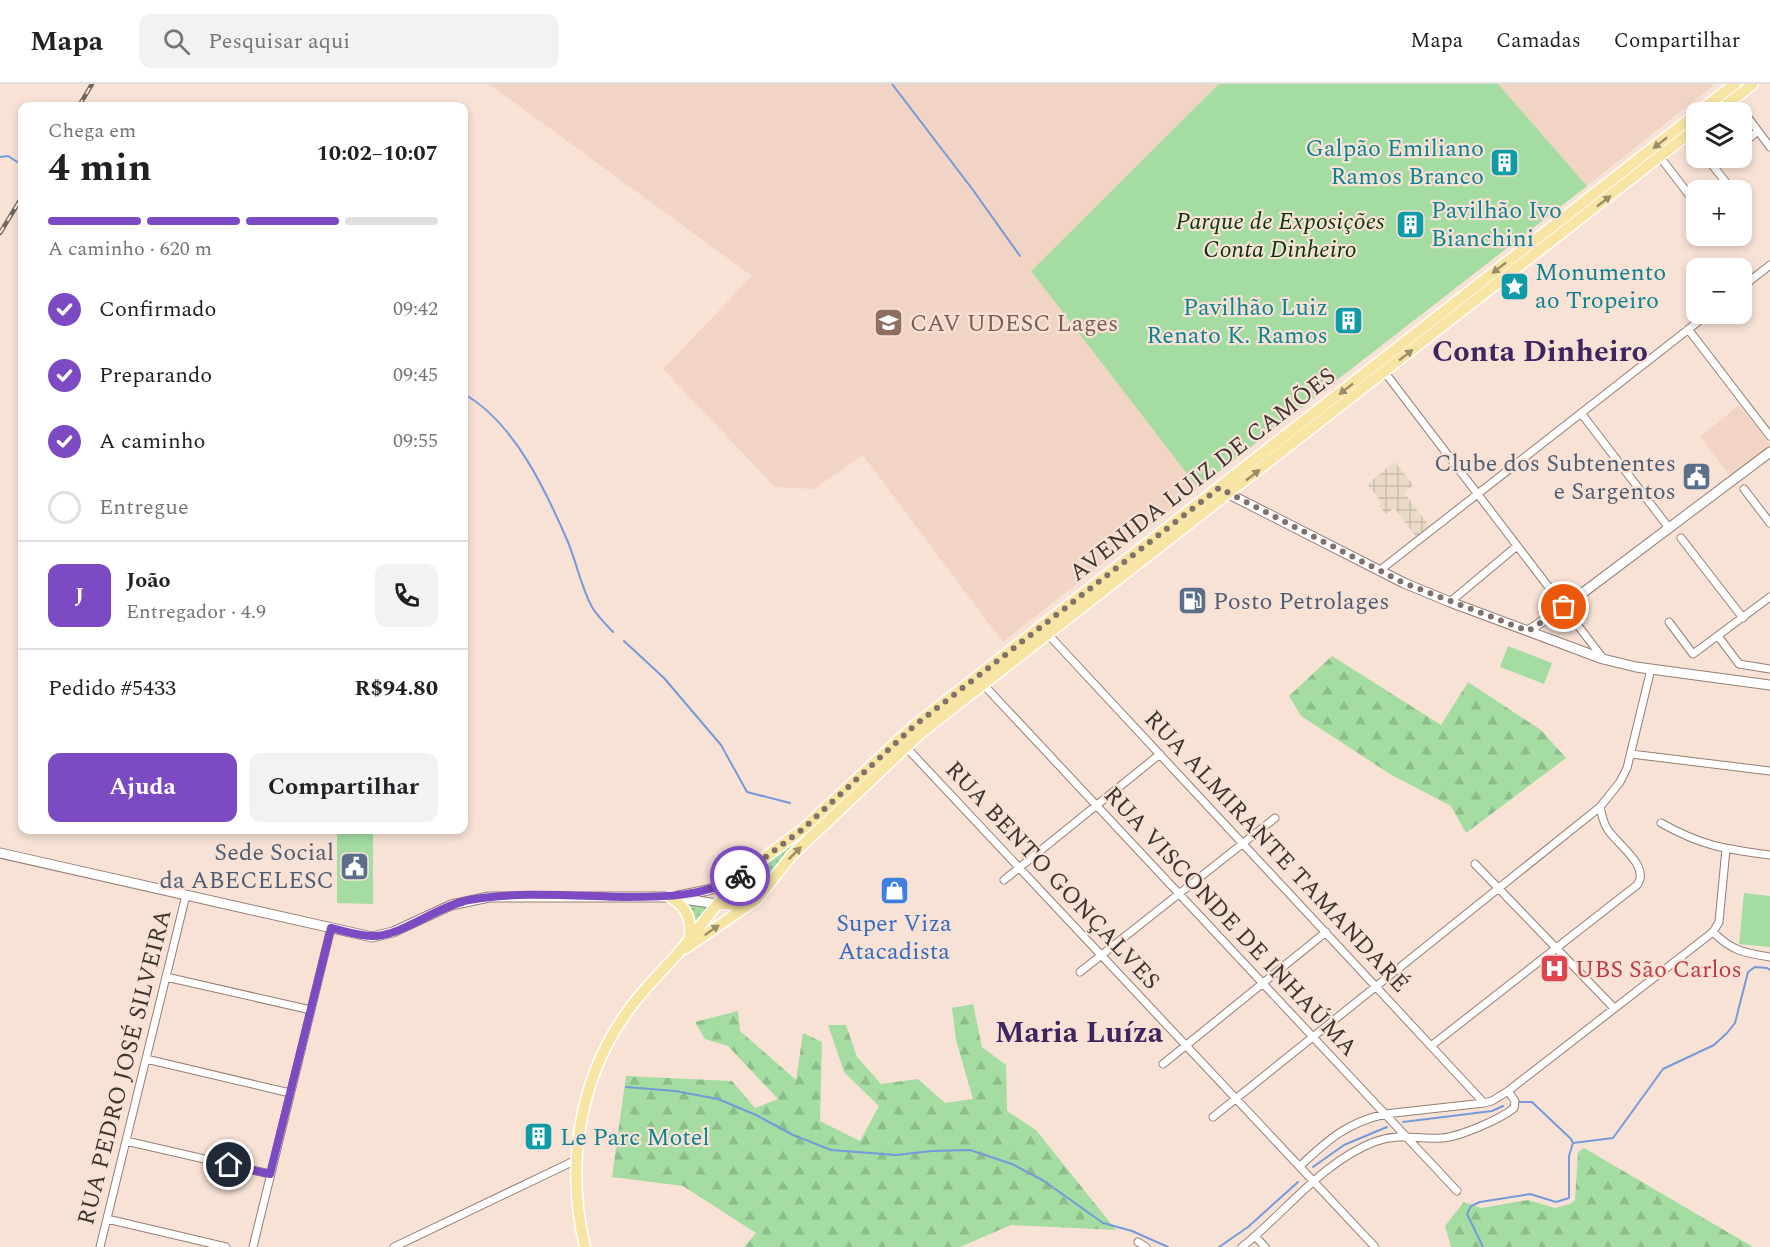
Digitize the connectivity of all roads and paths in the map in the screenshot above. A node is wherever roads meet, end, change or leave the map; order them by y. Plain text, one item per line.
1 (1735, 84) edge
2 (1753, 84) edge
3 (1734, 99) junction
4 (1711, 102) edge
5 (1730, 102) edge
6 (1686, 122) edge
7 (1758, 131) junction
8 (1686, 136) edge
9 (1752, 136) edge
10 (1770, 147) edge
11 (1660, 157) junction
12 (1715, 168) edge
13 (1623, 172) junction
14 (1724, 180) edge
15 (1622, 186) junction
16 (1686, 191) edge
17 (1582, 211) junction
18 (1770, 265) edge
19 (1752, 279) edge
20 (1695, 324) edge
21 (1688, 329) junction
22 (1381, 368) junction
23 (1581, 412) junction
24 (1770, 436) edge
25 (1770, 452) edge
26 (1744, 489) dead end
27 (1224, 491) junction
28 (1477, 494) junction
29 (1770, 523) edge
30 (1669, 528) junction
31 (1682, 538) dead end
32 (1517, 546) junction
33 (1379, 571) junction
34 (1770, 597) edge
35 (1450, 602) junction
36 (1564, 607) junction
37 (1743, 618) junction
38 (1669, 622) dead end
39 (1045, 630) junction
40 (1528, 631) junction
41 (1718, 636) junction
42 (1603, 659) junction
43 (1651, 669) junction
44 (1770, 669) edge
45 (980, 681) junction
46 (1770, 685) edge
47 (902, 743) junction
48 (1160, 754) junction
49 (1631, 754) junction
50 (1770, 771) edge
51 (1096, 805) junction
52 (1600, 807) junction
53 (1275, 818) dead end
54 (1660, 823) dead end
55 (1243, 843) junction
56 (1726, 849) junction
57 (0, 853) edge
58 (1770, 855) edge
59 (1475, 864) dead end
60 (1019, 868) junction
61 (1004, 880) dead end
62 (735, 881) junction
63 (1499, 888) junction
64 (1179, 894) junction
65 (186, 895) junction
66 (670, 897) junction
67 (752, 902) junction
68 (717, 904) junction
69 (331, 928) junction
70 (1326, 932) junction
71 (1713, 932) junction
72 (690, 938) junction
73 (1557, 948) junction
74 (1101, 955) junction
75 (674, 957) junction
76 (1770, 957) edge
77 (1080, 972) dead end
78 (166, 977) junction
79 (1263, 983) junction
80 (1376, 986) junction
81 (1614, 1008) junction
82 (311, 1010) junction
83 (1313, 1037) junction
84 (1186, 1045) junction
85 (1431, 1046) junction
86 (147, 1059) junction
87 (1162, 1064) dead end
88 (1508, 1091) junction
89 (290, 1093) junction
90 (1236, 1099) junction
91 (1484, 1103) junction
92 (1385, 1114) junction
93 (1213, 1117) dead end
94 (1405, 1135) junction
95 (126, 1141) junction
96 (576, 1160) junction
97 (1299, 1167) junction
98 (270, 1174) junction
99 (1313, 1181) junction
100 (1457, 1191) dead end
101 (107, 1219) junction
102 (1256, 1236) junction
103 (1138, 1242) dead end
104 (100, 1247) edge
105 (226, 1247) edge
106 (253, 1247) edge
107 (394, 1247) edge
108 (585, 1247) edge
109 (1146, 1247) edge
110 (1242, 1247) edge
111 (1265, 1247) edge
112 (1375, 1247) edge

1 - 4 main road, AVENIDA LUIZ DE CAMÕES
2 - 3 main road
3 - 5 main road
3 - 7 street
6 -> 13 main road, AVENIDA LUIZ DE CAMÕES
7 - 9 street
7 - 10 street
8 - 11 main road, AVENIDA LUIZ DE CAMÕES
11 - 15 main road, AVENIDA LUIZ DE CAMÕES
11 - 16 street
12 - 14 street
13 - 15 main road
13 - 17 main road, AVENIDA LUIZ DE CAMÕES
17 -> 15 main road, AVENIDA LUIZ DE CAMÕES
17 - 22 main road, AVENIDA LUIZ DE CAMÕES
18 - 19 street
20 - 21 street
21 - 23 street
21 - 24 street
22 - 27 main road, AVENIDA LUIZ DE CAMÕES
22 - 28 street
23 - 28 street
23 - 30 street
25 - 30 street
26 - 29 street
27 - 33 street
27 - 39 main road, AVENIDA LUIZ DE CAMÕES
28 - 32 street
28 - 33 street
30 - 36 street
31 - 37 street
32 - 35 street
32 - 36 street
33 - 35 street
34 - 37 street
35 - 40 street
36 - 40 street
36 - 42 street
37 - 41 street
38 - 41 street
39 - 45 main road, AVENIDA LUIZ DE CAMÕES
39 - 48 street, RUA ALMIRANTE TAMANDARÉ
40 - 42 street
41 - 44 street
42 - 43 street
43 - 46 street
43 - 49 street
45 - 47 main road, AVENIDA LUIZ DE CAMÕES
45 - 51 street, RUA VISCONDE DE INHAÚMA
47 - 60 street, RUA BENTO GONÇALVES
47 - 62 main road, AVENIDA LUIZ DE CAMÕES
67 -> 47 main road, AVENIDA LUIZ DE CAMÕES
48 - 51 street
48 - 55 street, RUA ALMIRANTE TAMANDARÉ
49 - 50 street
49 - 52 street
51 - 60 street
51 - 64 street, RUA VISCONDE DE INHAÚMA
52 - 63 street
52 - 73 street
53 - 55 street
54 - 56 street
55 - 64 street
55 - 70 street, RUA ALMIRANTE TAMANDARÉ
56 - 58 street
56 - 71 street
57 - 65 street
59 - 63 street
60 - 61 street
60 - 74 street, RUA BENTO GONÇALVES
62 - 66 street
62 - 67 main road
62 - 67 main road
62 - 68 main road, AVENIDA LUIZ DE CAMÕES
63 - 73 street
63 - 80 street
64 - 74 street
64 - 79 street, RUA VISCONDE DE INHAÚMA
65 - 69 street
65 - 78 street, RUA PEDRO JOSÉ SILVEIRA
66 - 68 street
66 - 69 street
66 - 72 main road
67 - 68 main road
75 -> 67 main road, AVENIDA LUIZ DE CAMÕES
68 - 72 main road, AVENIDA LUIZ DE CAMÕES
69 - 82 street
70 - 79 street
70 - 80 street, RUA ALMIRANTE TAMANDARÉ
71 - 76 street
71 - 81 street
72 - 75 main road, AVENIDA LUIZ DE CAMÕES
73 - 81 street
73 - 85 street
74 - 77 street
74 - 84 street, RUA BENTO GONÇALVES
75 - 96 main road
78 - 82 street
78 - 86 street, RUA PEDRO JOSÉ SILVEIRA
79 - 83 street, RUA VISCONDE DE INHAÚMA
79 - 84 street
80 - 83 street
80 - 85 street, RUA ALMIRANTE TAMANDARÉ
81 - 88 street
82 - 89 street
83 - 90 street
83 - 92 street, RUA VISCONDE DE INHAÚMA
84 - 87 street
84 - 90 street, RUA BENTO GONÇALVES
85 - 91 street, RUA ALMIRANTE TAMANDARÉ
86 - 89 street
86 - 95 street, RUA PEDRO JOSÉ SILVEIRA
88 - 91 street
88 - 94 street
89 - 98 street
90 - 93 street
90 - 97 street, RUA BENTO GONÇALVES
91 - 92 street
92 - 94 street, RUA VISCONDE DE INHAÚMA
92 - 97 street
94 - 99 street
94 - 100 street, RUA VISCONDE DE INHAÚMA
95 - 98 street
95 - 101 street, RUA PEDRO JOSÉ SILVEIRA
96 - 107 street
96 - 108 main road
97 - 99 street, RUA BENTO GONÇALVES
98 - 106 street
99 - 102 street
99 - 112 street, RUA BENTO GONÇALVES
101 - 104 street, RUA PEDRO JOSÉ SILVEIRA
101 - 105 street
102 - 110 street
102 - 111 street
103 - 109 street

